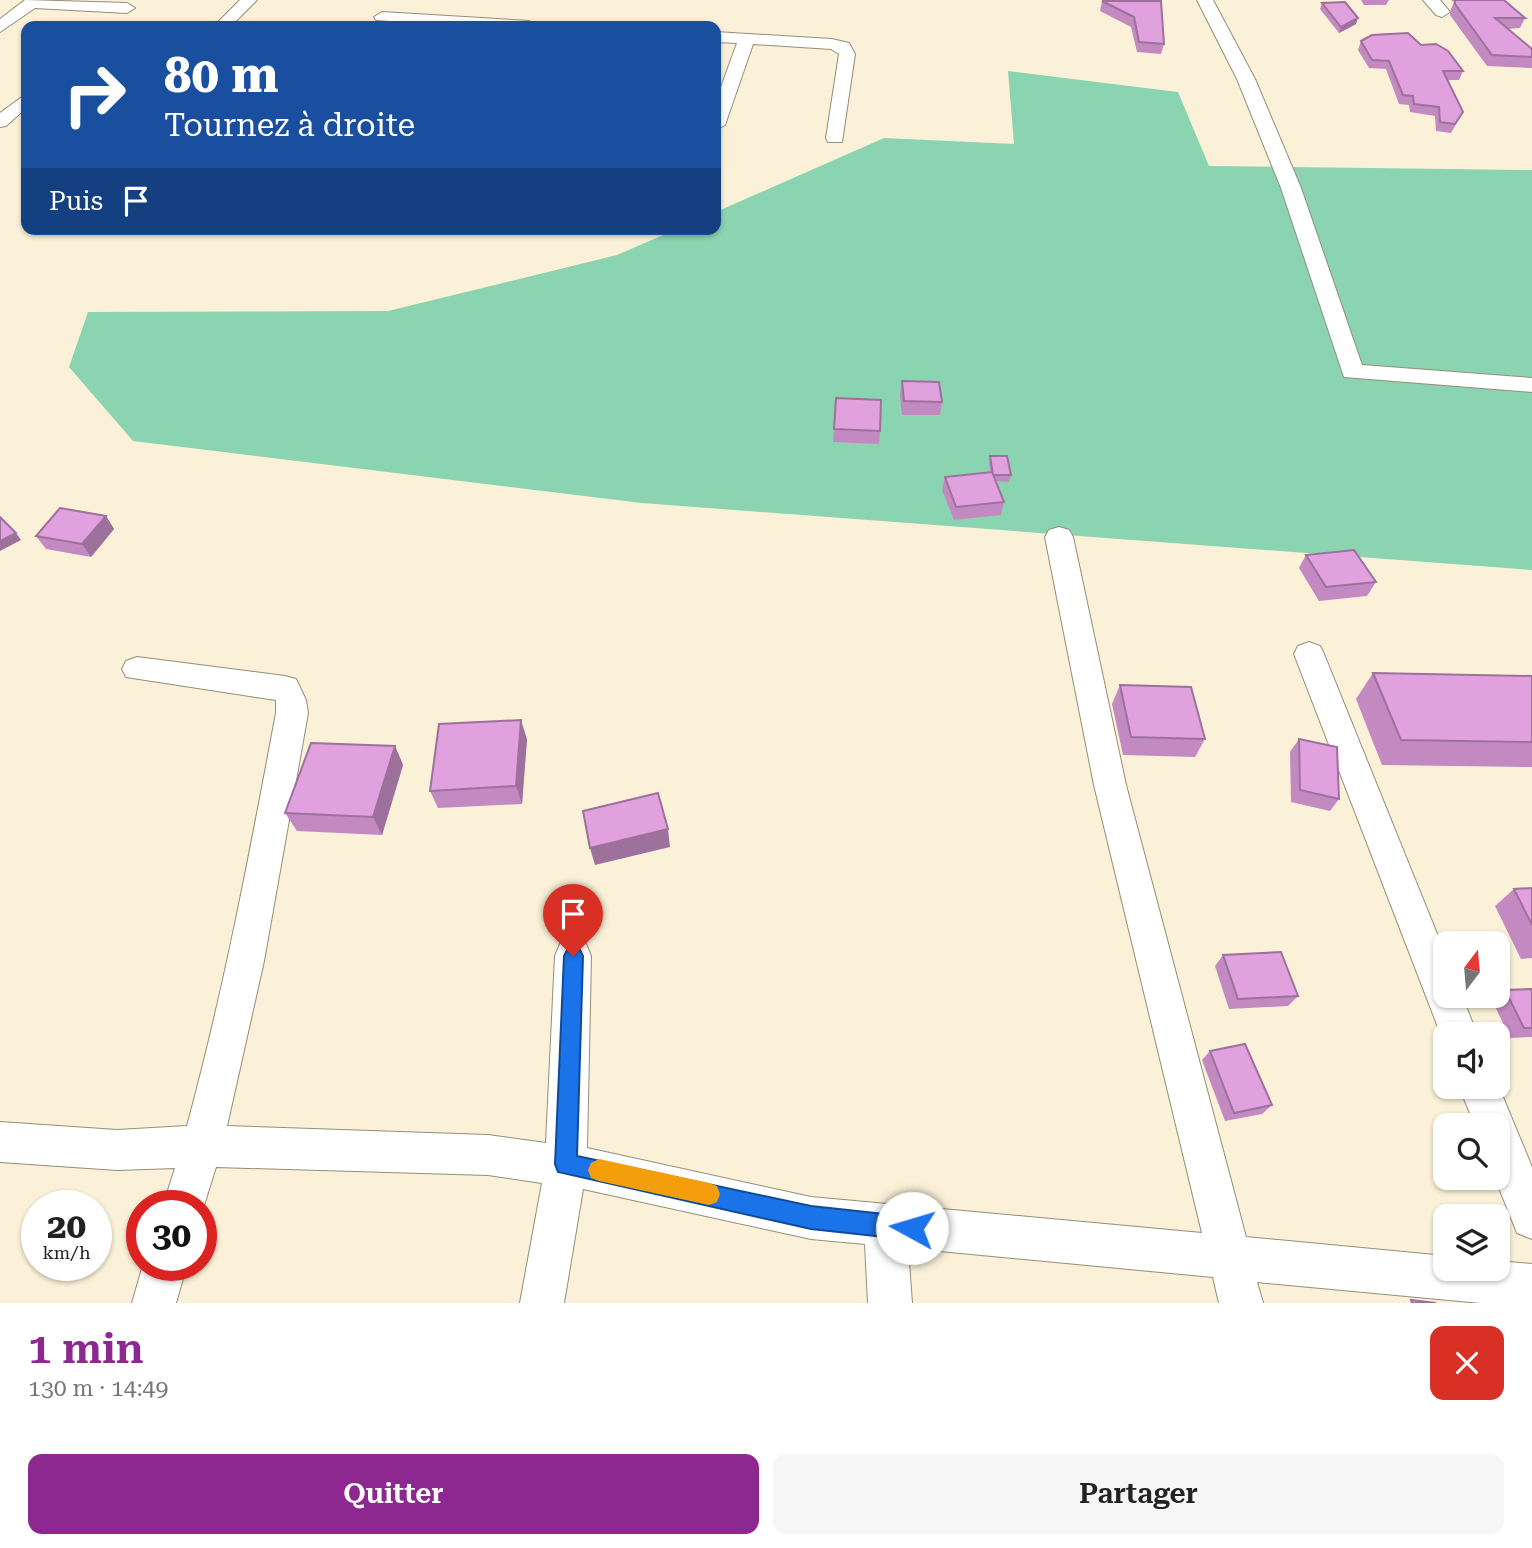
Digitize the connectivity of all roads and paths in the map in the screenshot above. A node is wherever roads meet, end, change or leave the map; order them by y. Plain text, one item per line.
1 (250, 0) edge
2 (397, 0) edge
3 (1205, 0) edge
4 (34, 1) edge
5 (132, 4) edge
6 (112, 21) edge
7 (227, 21) edge
8 (379, 21) edge
9 (0, 27) edge
10 (721, 37) edge
11 (747, 39) junction
12 (21, 103) edge
13 (721, 111) edge
14 (0, 122) edge
15 (835, 138) dead end
16 (1532, 385) edge
17 (1059, 537) dead end
18 (1309, 654) dead end
19 (137, 669) dead end
20 (573, 956) dead end
21 (1453, 1022) edge
22 (0, 1142) edge
23 (203, 1146) junction
24 (566, 1164) junction
25 (1510, 1164) edge
26 (189, 1190) edge
27 (1532, 1218) edge
28 (885, 1226) junction
29 (1231, 1259) junction
30 (161, 1281) edge
31 (1532, 1286) edge
32 (154, 1303) edge
33 (542, 1303) edge
34 (890, 1303) edge
35 (1241, 1303) edge

1 - 7 street
2 - 8 street
3 - 16 street
4 - 5 street
4 - 9 street
5 - 6 street
10 - 11 street
11 - 13 street
11 - 15 street
12 - 14 street
17 - 29 street
18 - 21 street
19 - 23 street
20 - 24 street
22 - 23 street
23 - 24 street
23 - 26 street
24 - 28 street
24 - 33 street
25 - 27 street
28 - 29 street
28 - 34 street
29 - 31 street
29 - 35 street
30 - 32 street

